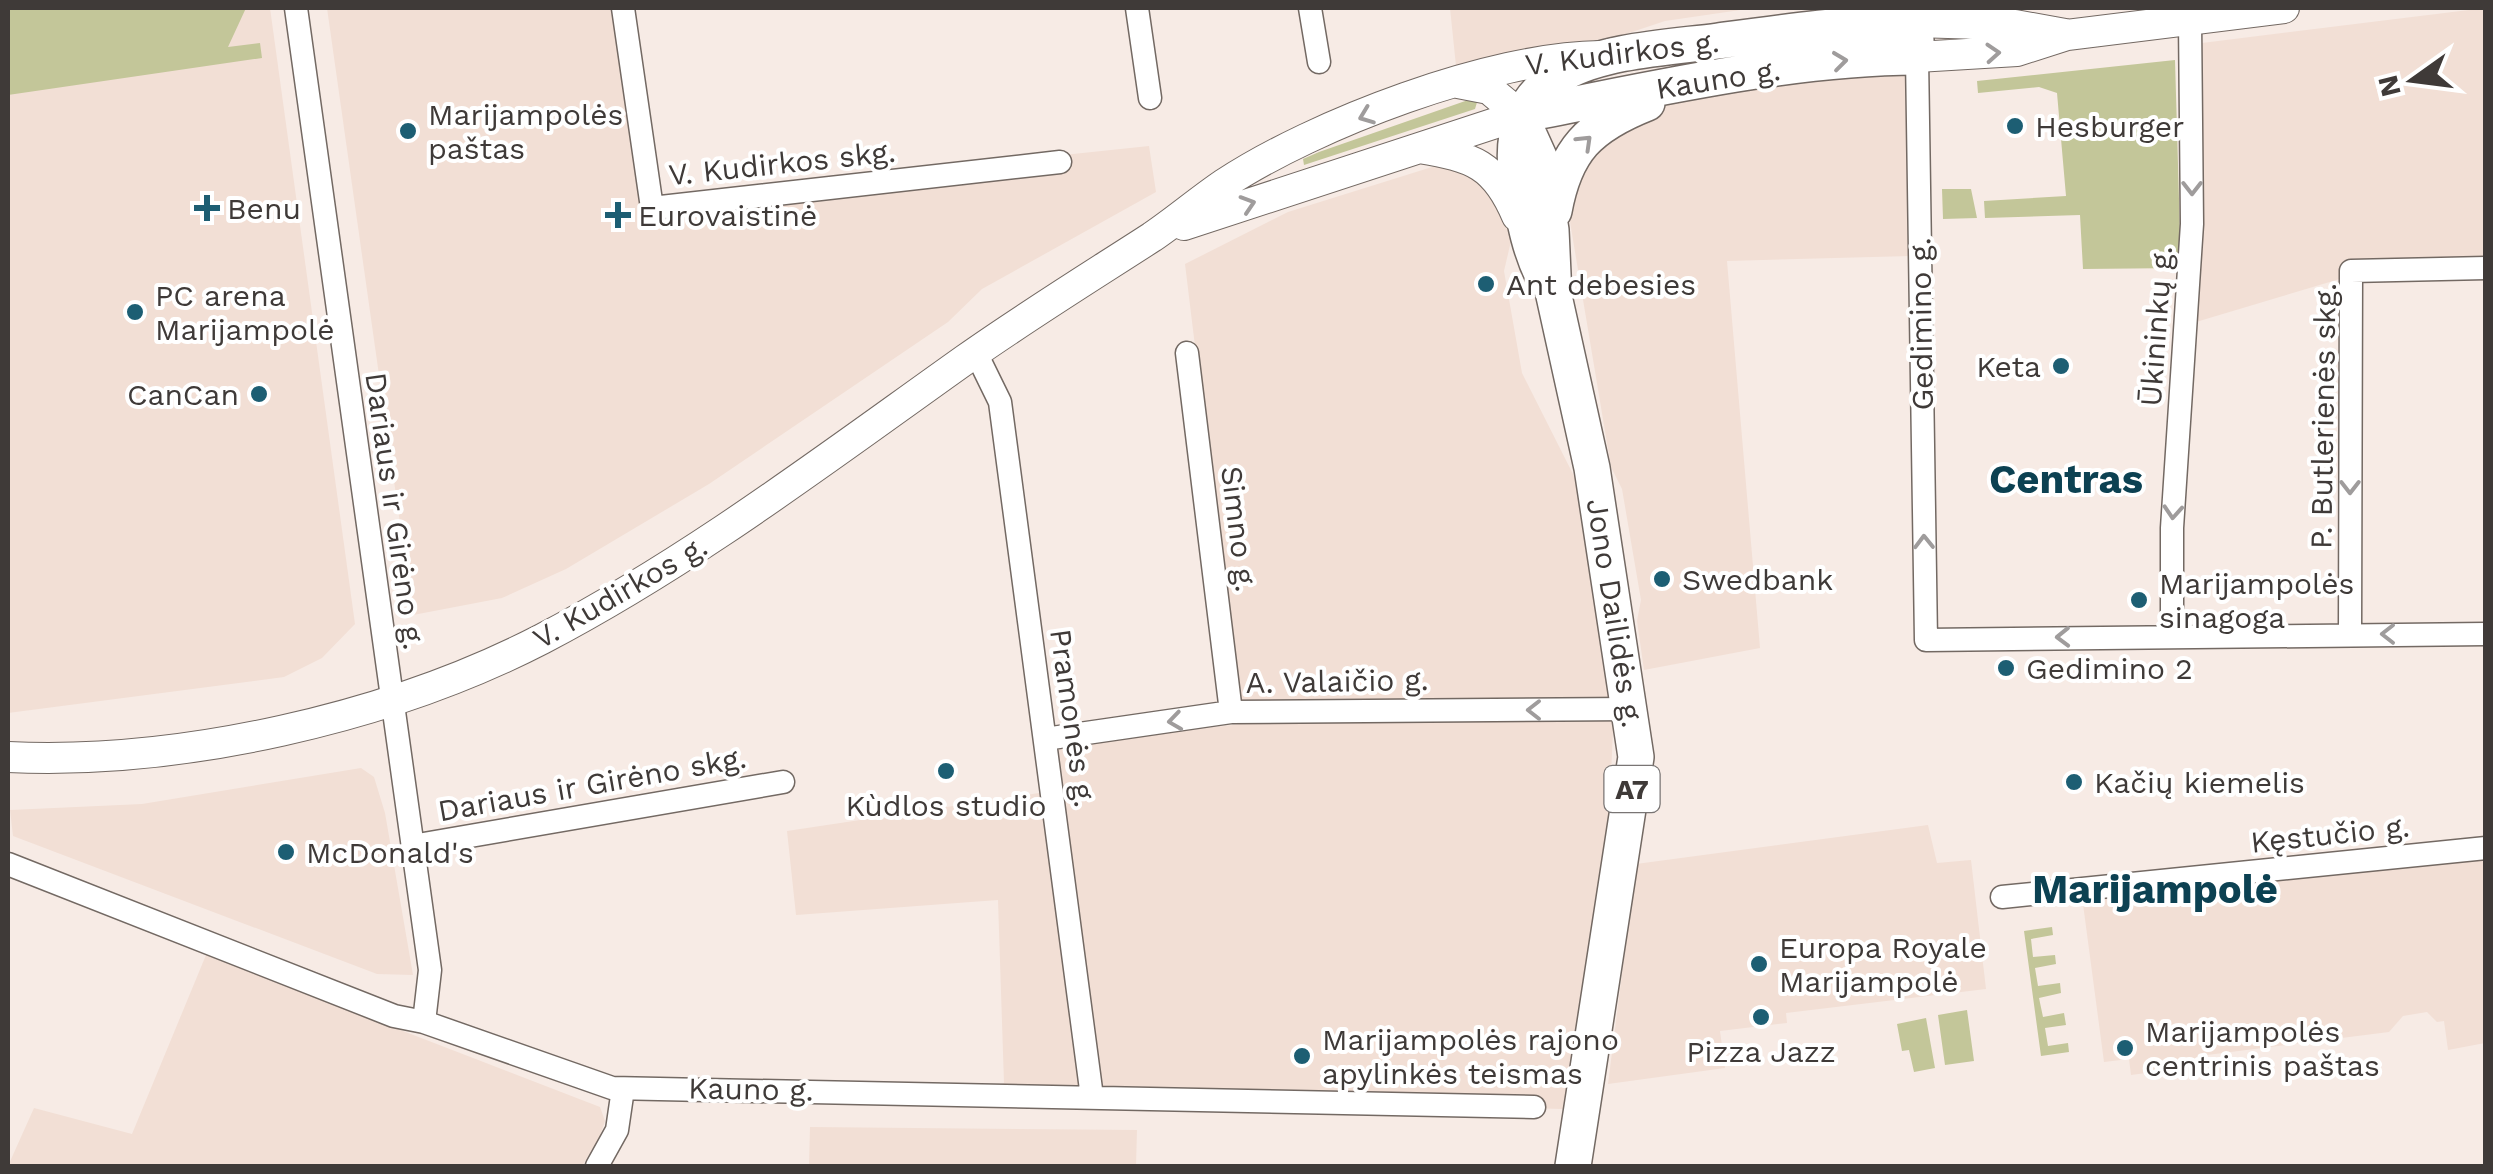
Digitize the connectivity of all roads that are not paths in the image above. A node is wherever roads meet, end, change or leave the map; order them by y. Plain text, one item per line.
1 (296, 8) edge
2 (623, 8) edge
3 (1138, 8) edge
4 (1310, 8) edge
5 (2284, 8) edge
6 (2190, 20) junction
7 (1916, 29) edge
8 (1603, 56) junction
9 (1319, 62) dead end
10 (1709, 79) junction
11 (1458, 83) junction
12 (1150, 98) dead end
13 (1520, 114) junction
14 (1416, 148) junction
15 (1060, 162) dead end
16 (1155, 234) junction
17 (1539, 234) junction
18 (2486, 268) edge
19 (976, 352) junction
20 (1187, 353) dead end
21 (2350, 634) junction
22 (2486, 634) edge
23 (2172, 636) junction
24 (390, 698) junction
25 (1632, 710) junction
26 (1231, 712) junction
27 (1046, 739) junction
28 (8, 757) edge
29 (783, 782) dead end
30 (412, 846) junction
31 (2486, 848) edge
32 (8, 864) edge
33 (2002, 897) dead end
34 (424, 1022) junction
35 (623, 1089) junction
36 (1092, 1096) junction
37 (1534, 1107) dead end
38 (598, 1166) edge
39 (1573, 1166) edge

1 - 24 street, Dariaus ir Girėno g.
2 - 15 street, V. Kudirkos skg.
3 - 12 street
4 - 9 street
5 - 6 main road, V. Kudirkos g.
6 - 7 main road, V. Kudirkos g.
6 -> 23 street, Ūkininkų g.
7 - 8 highway, V. Kudirkos g.
10 -> 7 highway, Kauno g.
23 -> 7 street, Gedimino g.
8 - 11 main road, V. Kudirkos g.
8 - 13 highway
10 - 13 highway, Kauno g.
17 -> 10 highway
11 - 13 main road
11 -> 16 main road, V. Kudirkos g.
13 - 14 main road, V. Kudirkos g.
13 - 17 highway
16 -> 14 main road, V. Kudirkos g.
14 - 17 main road
16 - 19 main road, V. Kudirkos g.
17 - 25 highway, Jono Dailidės g. / A7
18 -> 21 street, P. Butlerienės skg.
19 - 24 main road, V. Kudirkos g.
19 - 27 street, Pramonės g.
20 - 26 street, Simno g.
22 -> 21 street
21 - 23 street
24 - 28 main road, V. Kudirkos g.
24 - 30 street, Dariaus ir Girėno g.
25 -> 26 street, A. Valaičio g.
25 - 39 highway, Jono Dailidės g. / A7
26 -> 27 street, A. Valaičio g.
27 - 36 street, Pramonės g.
29 - 30 street, Dariaus ir Girėno skg.
30 - 34 street, Dariaus ir Girėno g.
31 - 33 street, Kęstučio g.
32 - 34 street, Kauno g.
34 - 35 street, Kauno g.
35 - 36 street, Kauno g.
35 - 38 street
36 - 37 street, Kauno g.

